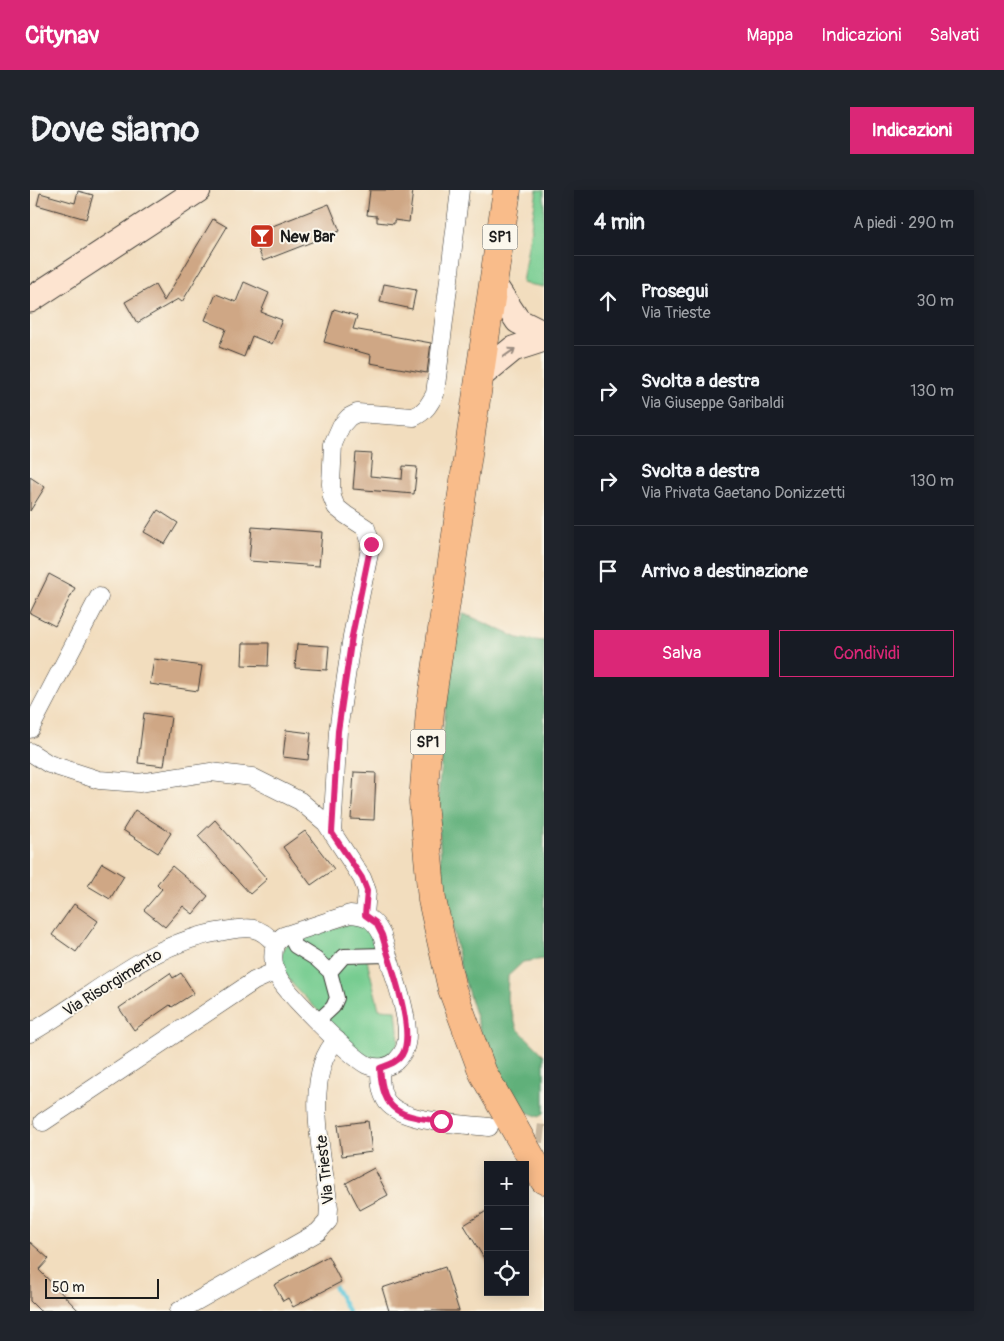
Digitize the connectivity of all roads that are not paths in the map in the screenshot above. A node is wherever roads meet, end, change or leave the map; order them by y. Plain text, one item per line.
1 (198, 190) edge
2 (460, 190) edge
3 (507, 190) edge
4 (494, 285) junction
5 (30, 300) edge
6 (544, 334) edge
7 (544, 339) edge
8 (480, 376) junction
9 (99, 597) dead end
10 (30, 729) edge
11 (30, 752) edge
12 (332, 833) junction
13 (365, 915) junction
14 (282, 938) junction
15 (387, 955) junction
16 (276, 970) junction
17 (330, 972) junction
18 (318, 1021) junction
19 (30, 1034) edge
20 (337, 1040) junction
21 (380, 1068) junction
22 (43, 1122) dead end
23 (489, 1127) tunnel mouth
24 (544, 1180) edge
25 (178, 1311) edge

1 - 5 main road
2 - 12 street
3 - 4 main road, SP1
4 - 6 main road
4 - 8 main road, SP1
8 -> 7 main road
8 - 24 main road, SP1
9 - 10 street
11 - 12 street
12 - 13 street
13 - 14 street
13 - 15 street
14 - 16 street
14 - 17 street
14 - 19 street, Via Risorgimento
15 - 17 street
15 - 21 street
16 - 18 street
16 - 22 street
17 - 18 street
18 - 20 street
20 - 21 street
20 - 25 street, Via Trieste
21 - 23 street

